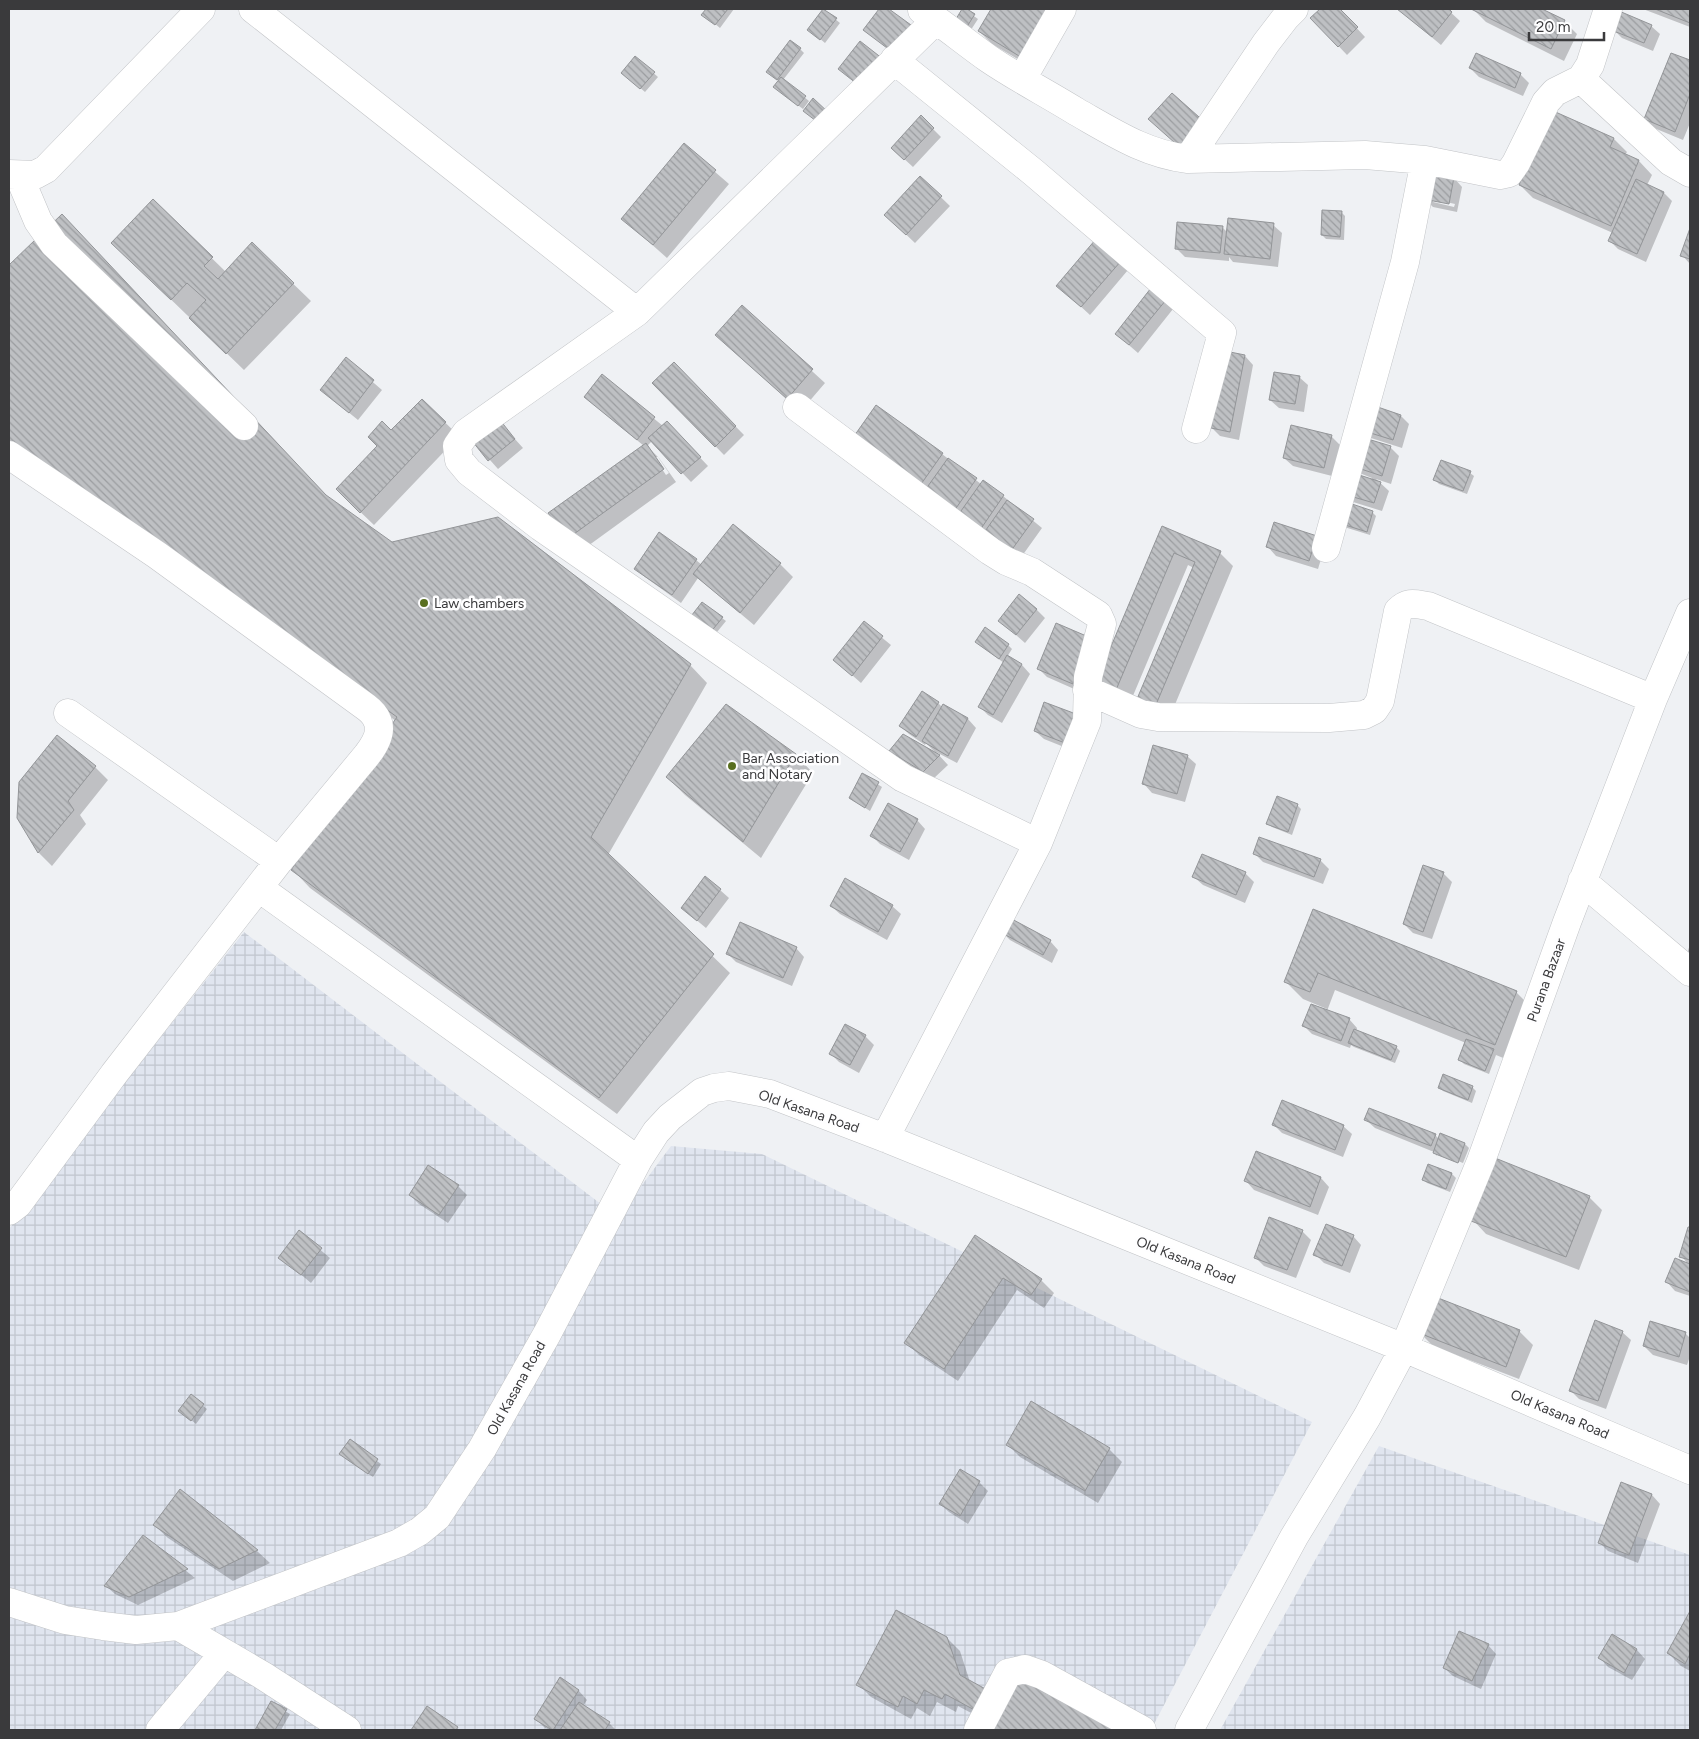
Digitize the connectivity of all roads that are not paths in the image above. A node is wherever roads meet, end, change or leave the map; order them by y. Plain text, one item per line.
1 (201, 9) edge
2 (253, 9) edge
3 (1062, 9) edge
4 (1294, 9) edge
5 (1608, 9) edge
6 (928, 14) edge
7 (894, 60) junction
8 (1022, 79) junction
9 (1580, 79) junction
10 (1188, 159) junction
11 (1425, 160) junction
12 (1690, 173) edge
13 (14, 175) edge
14 (637, 312) junction
15 (797, 407) dead end
16 (244, 426) dead end
17 (1196, 429) dead end
18 (9, 456) edge
19 (1326, 548) dead end
20 (1690, 613) edge
21 (1087, 690) junction
22 (1653, 699) junction
23 (68, 712) dead end
24 (1038, 842) junction
25 (279, 861) junction
26 (1582, 881) junction
27 (259, 888) junction
28 (1690, 972) edge
29 (885, 1138) junction
30 (638, 1160) junction
31 (9, 1211) edge
32 (1404, 1348) junction
33 (1690, 1470) edge
34 (9, 1602) edge
35 (178, 1626) junction
36 (224, 1653) junction
37 (160, 1730) edge
38 (347, 1730) edge
39 (978, 1730) edge
40 (1142, 1730) edge
41 (1189, 1730) edge

1 - 13 street
2 - 14 street
3 - 8 street
4 - 10 street
5 - 9 street
6 - 7 street
6 - 8 street
7 - 14 street
7 - 17 street
8 - 10 street
9 - 11 street
9 - 12 street
10 - 11 street
11 - 19 street
13 - 16 street
14 - 24 street
15 - 21 street
18 - 25 street
20 - 22 street, Purana Bazaar
21 - 22 street
21 - 24 street
22 - 26 street, Purana Bazaar
23 - 25 street
24 - 29 street
25 - 27 street
26 - 28 street
26 - 32 street, Purana Bazaar
27 - 30 street
27 - 31 street
29 - 30 street, Old Kasana Road
29 - 32 street, Old Kasana Road
30 - 35 street, Old Kasana Road
32 - 33 street, Old Kasana Road
32 - 41 street, Purana Bazaar
34 - 35 street, Old Kasana Road
35 - 36 street
36 - 37 street
36 - 38 street
39 - 40 street

